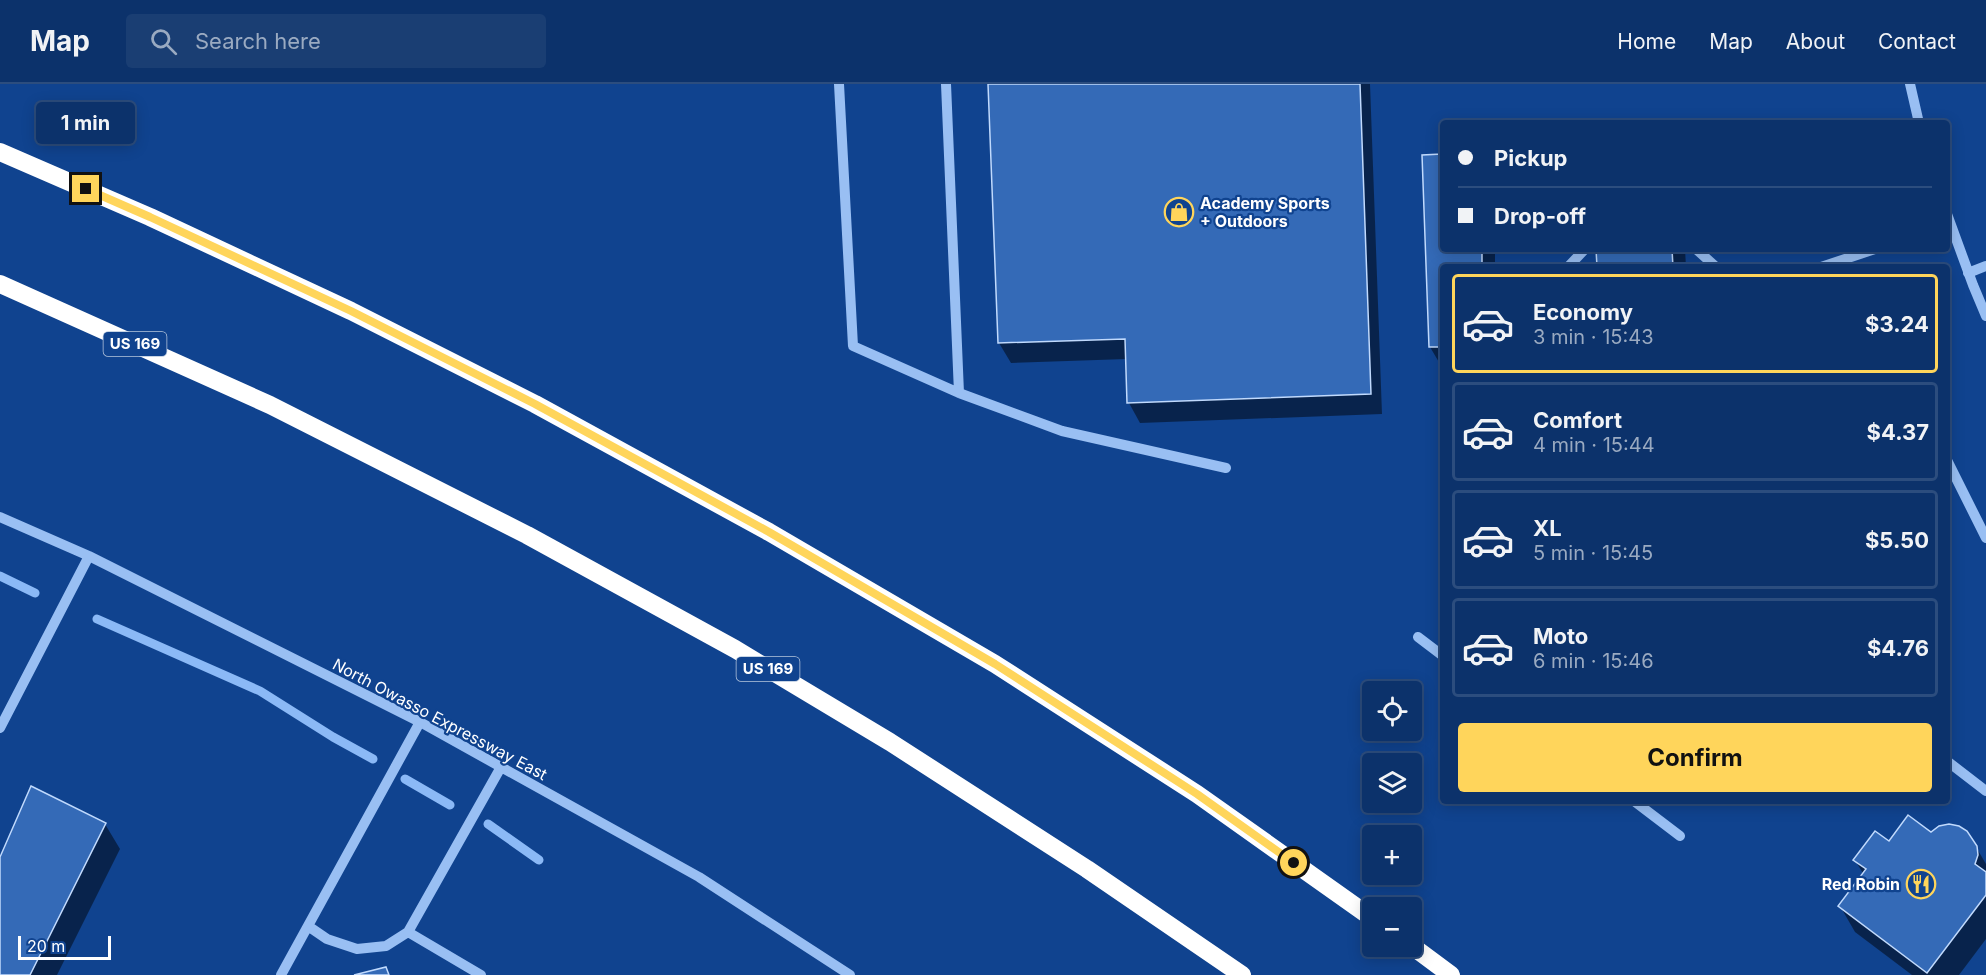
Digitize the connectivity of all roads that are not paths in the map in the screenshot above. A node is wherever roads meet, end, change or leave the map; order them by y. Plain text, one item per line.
1 (839, 84) edge
2 (946, 84) edge
3 (1910, 84) edge
4 (1918, 120) edge
5 (0, 152) edge
6 (1950, 226) edge
7 (1582, 252) edge
8 (1699, 252) edge
9 (1866, 252) edge
10 (1571, 264) edge
11 (1713, 264) edge
12 (1830, 264) edge
13 (1986, 266) edge
14 (1968, 273) junction
15 (0, 284) edge
16 (1986, 316) edge
17 (958, 393) junction
18 (1950, 466) edge
19 (1226, 468) dead end
20 (0, 517) edge
21 (1986, 538) edge
22 (89, 556) junction
23 (1418, 637) dead end
24 (1440, 654) edge
25 (420, 722) junction
26 (0, 728) edge
27 (1950, 763) edge
28 (501, 767) junction
29 (1986, 791) edge
30 (1638, 804) edge
31 (1680, 836) dead end
32 (1362, 911) edge
33 (308, 926) junction
34 (408, 932) junction
35 (1422, 953) edge
36 (281, 975) edge
37 (481, 975) edge
38 (850, 975) edge
39 (1242, 975) edge
40 (1451, 975) edge

1 - 17 street
2 - 17 street
3 - 4 street
5 - 32 highway
6 - 14 street
7 - 10 street
8 - 11 street
9 - 12 street
13 - 14 street
14 - 16 street
15 - 39 highway, US 169
17 - 19 street
18 - 21 street
20 - 22 street, North Owasso Expressway East
22 - 25 street, North Owasso Expressway East
22 - 26 street
23 - 24 street
25 - 28 street, North Owasso Expressway East
25 - 33 street
27 - 29 street
28 - 34 street
28 - 38 street, North Owasso Expressway East
30 - 31 street
33 - 34 street
33 - 36 street
34 - 37 street
35 - 40 highway

